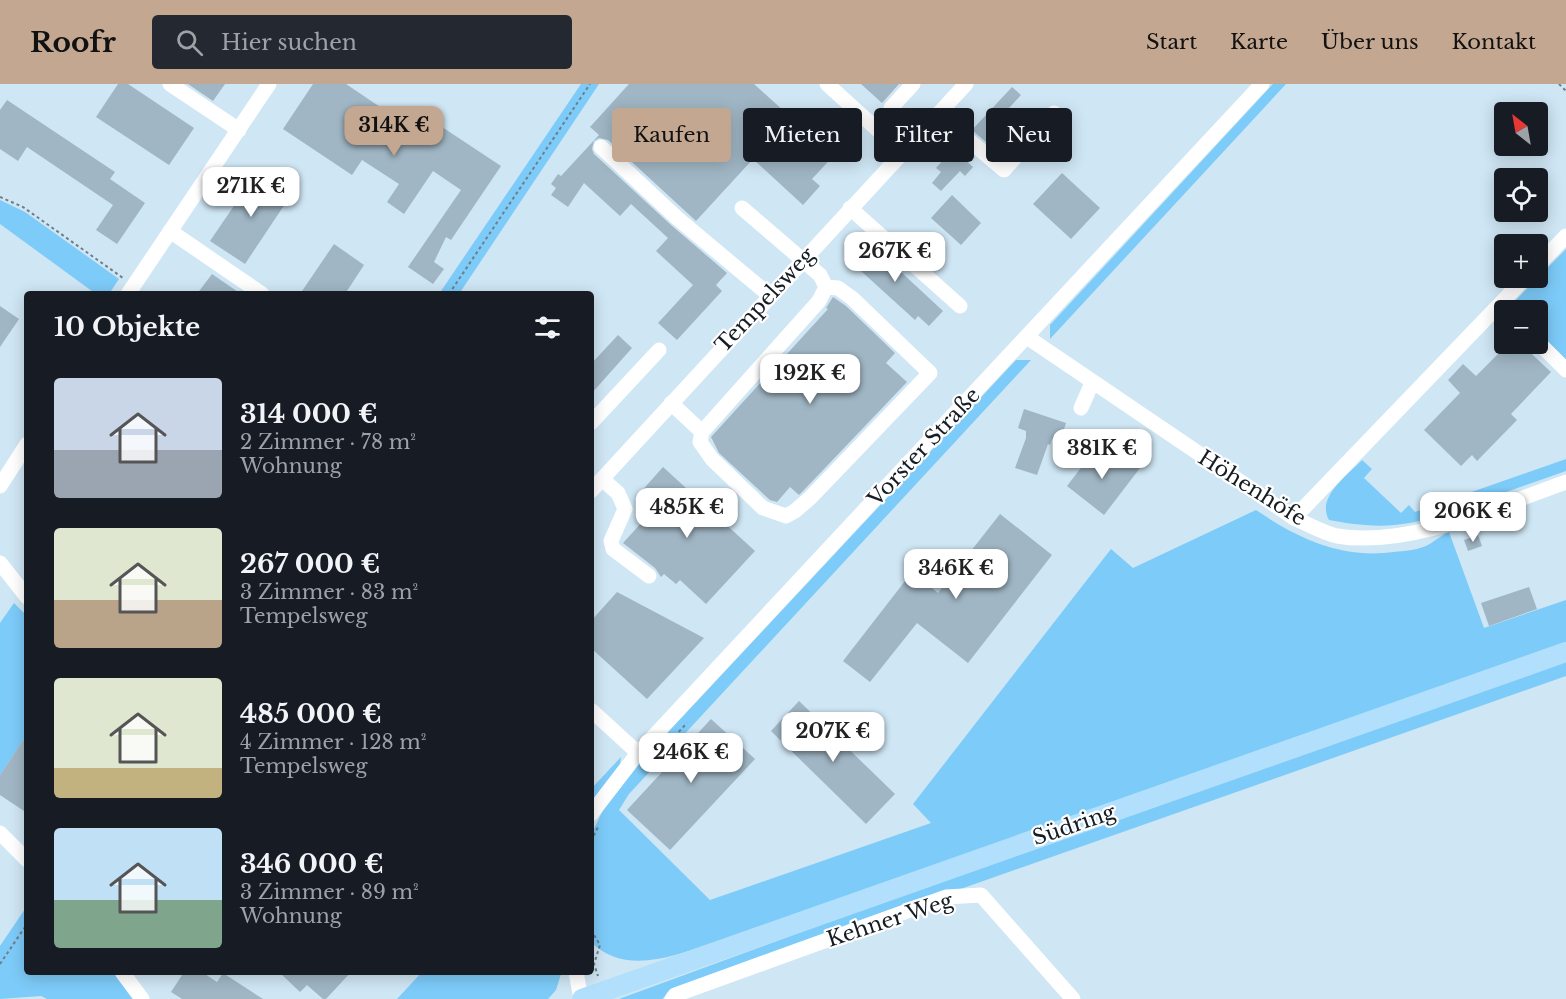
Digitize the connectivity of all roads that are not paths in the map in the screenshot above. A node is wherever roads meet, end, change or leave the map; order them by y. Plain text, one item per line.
1 (170, 84) edge
2 (269, 84) edge
3 (827, 84) edge
4 (913, 84) edge
5 (966, 84) edge
6 (1262, 84) edge
7 (891, 108) edge
8 (944, 108) edge
9 (874, 127) edge
10 (239, 130) junction
11 (974, 145) edge
12 (601, 147) dead end
13 (986, 155) edge
14 (893, 162) edge
15 (995, 162) edge
16 (1011, 162) edge
17 (742, 208) dead end
18 (850, 208) junction
19 (170, 231) junction
20 (1566, 236) edge
21 (1548, 255) edge
22 (802, 260) junction
23 (826, 287) junction
24 (1518, 288) edge
25 (130, 290) edge
26 (258, 291) edge
27 (769, 295) junction
28 (1508, 300) edge
29 (960, 306) dead end
30 (1494, 315) edge
31 (1027, 337) junction
32 (659, 350) dead end
33 (1548, 352) edge
34 (1566, 370) edge
35 (1092, 383) junction
36 (671, 403) junction
37 (1081, 408) dead end
38 (594, 420) edge
39 (702, 432) junction
40 (24, 449) edge
41 (602, 479) junction
42 (1566, 482) edge
43 (0, 486) edge
44 (594, 488) edge
45 (1294, 518) junction
46 (0, 563) edge
47 (649, 576) dead end
48 (24, 593) edge
49 (1566, 652) edge
50 (594, 713) edge
51 (638, 753) junction
52 (594, 810) edge
53 (0, 833) edge
54 (24, 857) edge
55 (124, 975) edge
56 (577, 975) edge
57 (142, 999) edge
58 (581, 999) edge
59 (672, 999) edge
60 (1073, 999) edge

1 - 10 street
2 - 10 street
3 - 9 street
4 - 7 street
5 - 8 street, Tempelsweg
6 - 31 street, Vorster Straße
10 - 19 street
11 - 13 street
12 - 27 street
14 - 18 street, Tempelsweg
15 - 16 street
17 - 22 street
18 - 22 street, Tempelsweg
18 - 29 street
19 - 25 street
19 - 26 street
20 - 21 street
22 - 23 street
22 - 27 street, Tempelsweg
23 - 39 street
23 - 39 street
24 - 28 street
27 - 36 street, Tempelsweg
30 - 45 street
31 - 35 street, Höhenhöfe
31 - 51 street, Vorster Straße
32 - 38 street
33 - 34 street
35 - 37 street
35 - 45 street, Höhenhöfe
36 - 39 street
36 - 41 street, Tempelsweg
40 - 43 street
41 - 44 street, Tempelsweg
41 - 47 street
42 - 45 street, Höhenhöfe
46 - 48 street
49 - 58 main road, Südring
50 - 51 street
51 - 52 street, Vorster Straße
53 - 54 street
55 - 57 street
56 - 58 street
59 - 60 street, Kehner Weg

